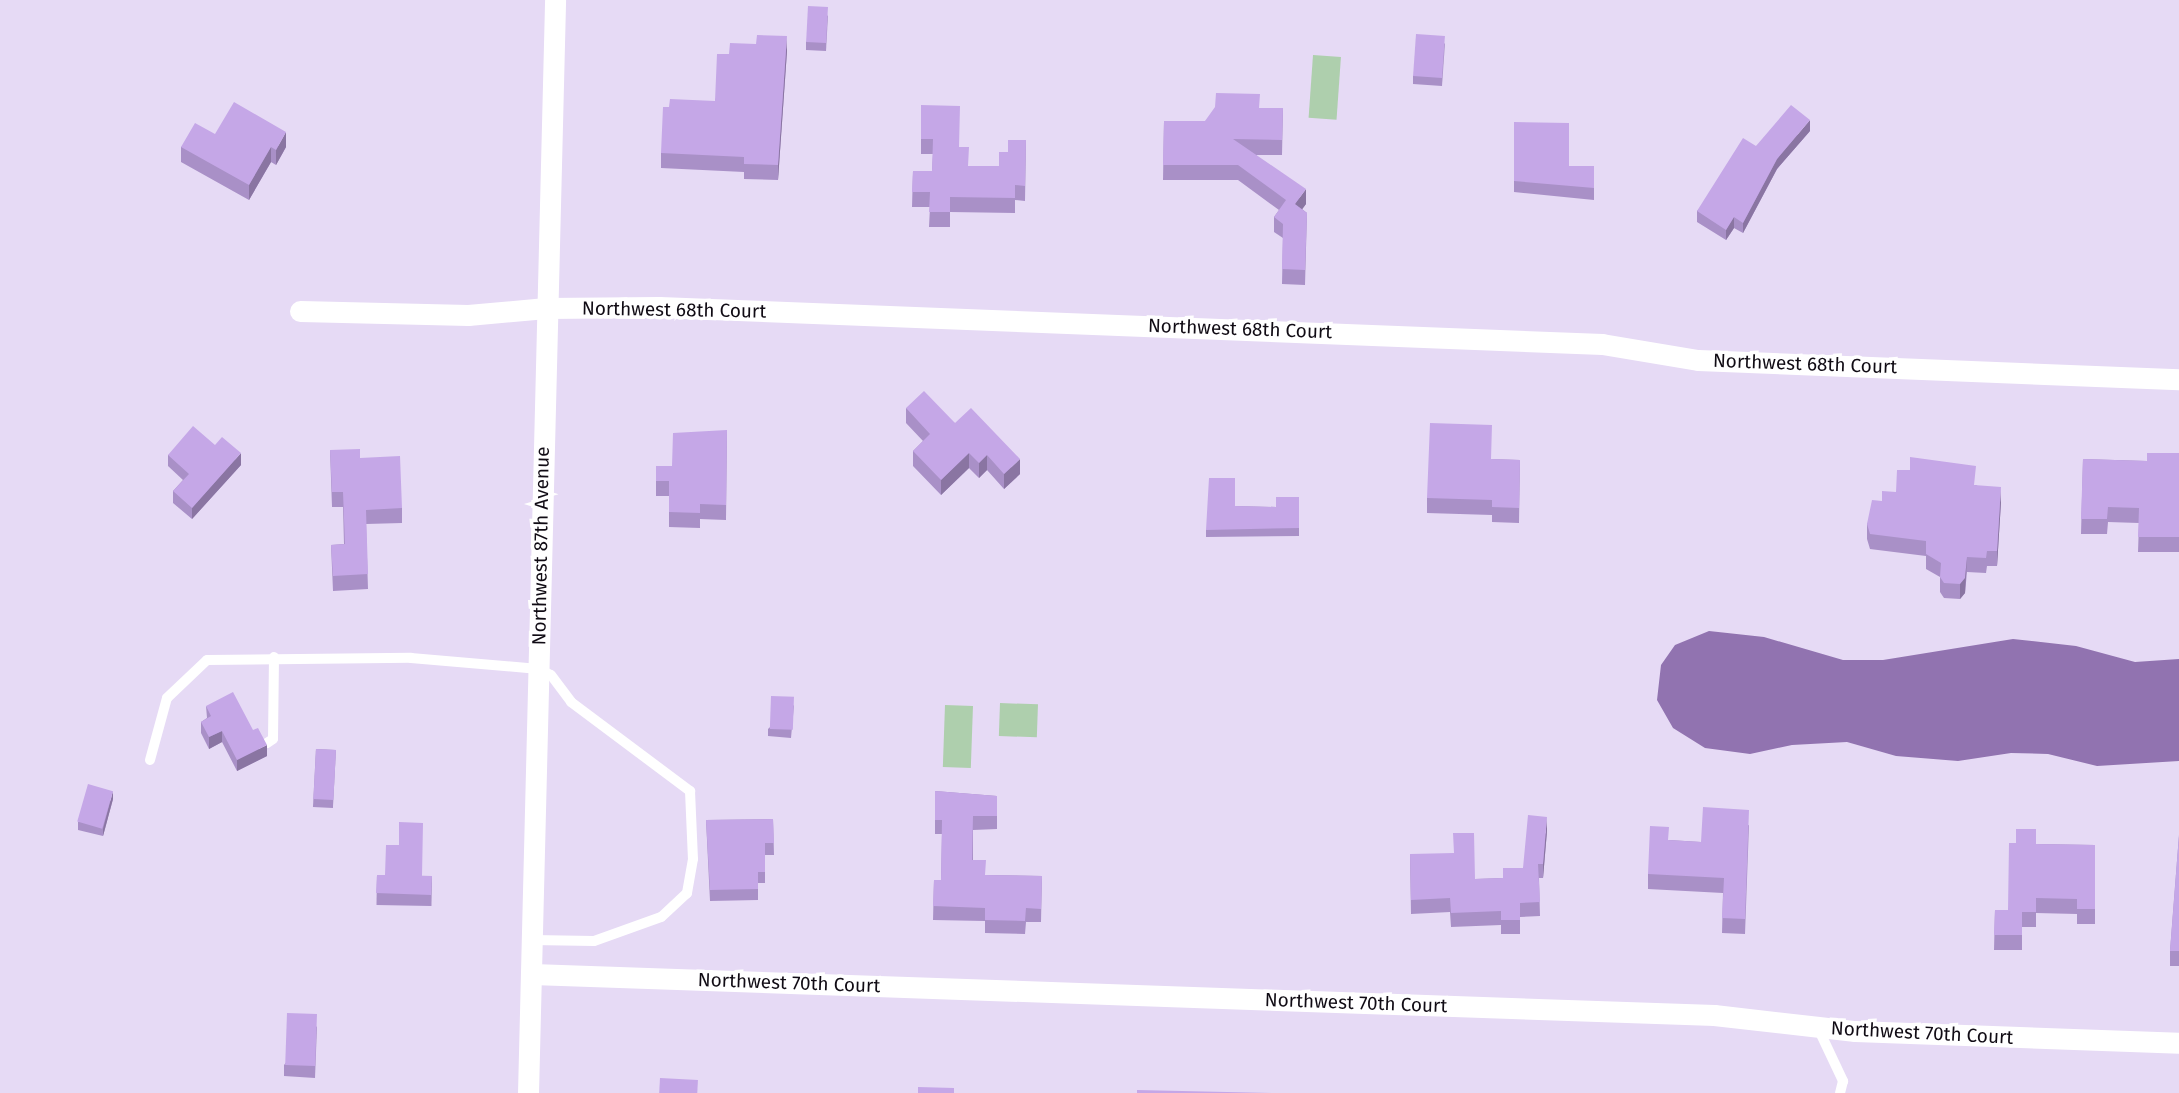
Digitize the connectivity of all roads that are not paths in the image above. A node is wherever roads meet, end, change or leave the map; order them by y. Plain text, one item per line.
1 (555, 0) edge
2 (547, 308) junction
3 (300, 311) dead end
4 (2179, 379) edge
5 (274, 657) junction
6 (538, 669) junction
7 (267, 743) edge
8 (150, 760) dead end
9 (533, 940) junction
10 (531, 974) junction
11 (1818, 1028) junction
12 (2179, 1043) edge
13 (528, 1093) edge
14 (1840, 1093) edge

1 - 2 street, Northwest 87th Avenue
2 - 3 street, Northwest 68th Court
2 - 4 street, Northwest 68th Court
2 - 6 street, Northwest 87th Avenue
5 - 6 lane
5 - 7 lane
5 - 8 lane
6 - 9 street, Northwest 87th Avenue
6 - 9 lane
9 - 10 street, Northwest 87th Avenue
10 - 11 street, Northwest 70th Court
10 - 13 street, Northwest 87th Avenue
11 - 12 street, Northwest 70th Court
11 - 14 lane

